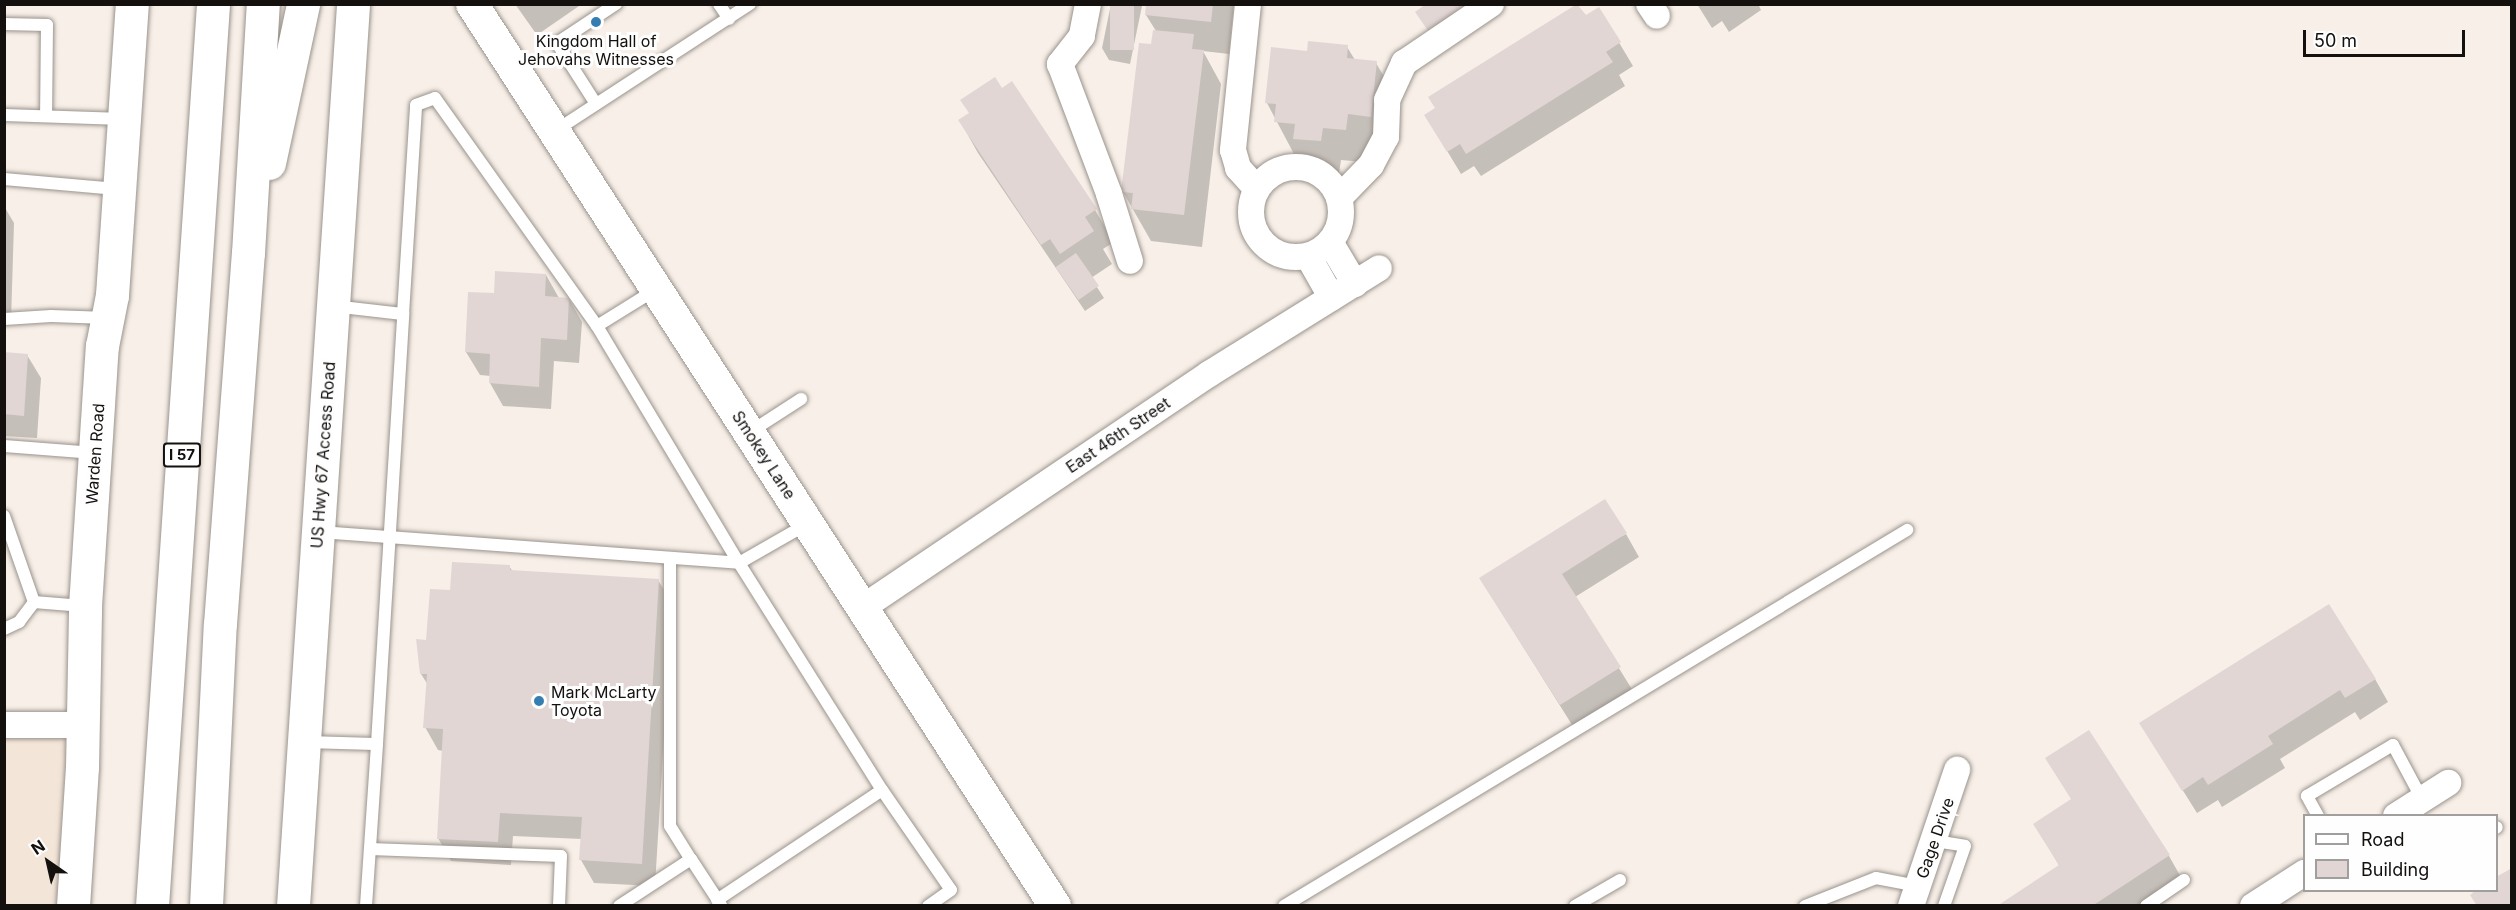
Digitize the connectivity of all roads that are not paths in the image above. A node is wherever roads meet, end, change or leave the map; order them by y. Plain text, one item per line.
1 (132, 4) edge
2 (213, 4) edge
3 (263, 4) edge
4 (303, 4) edge
5 (353, 4) edge
6 (472, 4) edge
7 (616, 4) edge
8 (719, 4) edge
9 (750, 4) edge
10 (1088, 4) edge
11 (1248, 4) edge
12 (1491, 4) edge
13 (729, 19) junction
14 (4, 24) edge
15 (596, 104) junction
16 (4, 114) edge
17 (46, 116) junction
18 (124, 119) junction
19 (554, 132) junction
20 (4, 179) edge
21 (1256, 188) junction
22 (120, 190) junction
23 (1339, 198) junction
24 (1330, 242) junction
25 (248, 253) junction
26 (1308, 256) junction
27 (1130, 261) dead end
28 (1379, 268) dead end
29 (1355, 284) junction
30 (656, 289) junction
31 (1332, 298) junction
32 (332, 306) junction
33 (403, 314) junction
34 (108, 318) junction
35 (4, 319) edge
36 (597, 326) junction
37 (801, 399) dead end
38 (749, 433) junction
39 (4, 446) edge
40 (96, 453) junction
41 (4, 516) edge
42 (808, 524) junction
43 (1907, 530) dead end
44 (318, 532) junction
45 (389, 537) junction
46 (17, 552) junction
47 (4, 559) edge
48 (670, 559) junction
49 (739, 563) junction
50 (34, 602) junction
51 (85, 606) junction
52 (862, 608) junction
53 (4, 629) edge
54 (4, 725) edge
55 (82, 725) junction
56 (304, 742) junction
57 (377, 744) junction
58 (1957, 770) dead end
59 (2448, 783) dead end
60 (882, 790) junction
61 (2422, 799) junction
62 (2317, 814) edge
63 (2399, 814) edge
64 (1935, 841) junction
65 (370, 849) junction
66 (691, 859) junction
67 (2303, 874) edge
68 (1620, 880) dead end
69 (2184, 880) dead end
70 (1914, 896) edge
71 (719, 903) edge
72 (73, 906) edge
73 (152, 906) edge
74 (206, 906) edge
75 (293, 906) edge
76 (366, 906) edge
77 (559, 906) edge
78 (619, 906) edge
79 (928, 906) edge
80 (1054, 906) edge
81 (1284, 906) edge
82 (1575, 906) edge
83 (1806, 906) edge
84 (1944, 906) edge
85 (2146, 906) edge
86 (2253, 906) edge

1 - 18 main road, Warden Road
2 - 73 main road, I 57
3 - 25 main road
4 - 25 main road
5 - 32 main road, US Hwy 67 Access Road
6 - 19 street, Smokey Lane
7 - 15 lane
8 - 13 lane
9 - 13 lane
10 - 27 street
11 - 21 street
12 - 23 street
13 - 15 lane
14 - 17 lane
15 - 19 lane
16 - 17 lane
17 - 18 lane
18 - 22 main road, Warden Road
19 - 30 street, Smokey Lane
20 - 22 lane
21 - 23 street
21 - 26 street
22 - 34 main road, Warden Road
23 - 24 street
24 - 26 street
24 - 29 street
25 - 74 main road
26 - 31 street
28 - 29 street, East 46th Street
29 - 31 street, East 46th Street
30 - 36 lane
30 - 38 street, Smokey Lane
31 - 52 street, East 46th Street
32 - 33 lane
32 - 44 main road, US Hwy 67 Access Road
33 - 36 lane
33 - 45 lane
34 - 35 lane
34 - 40 main road, Warden Road
36 - 49 lane
37 - 38 lane
38 - 42 street, Smokey Lane
39 - 40 lane
40 - 51 main road, Warden Road
41 - 46 lane
42 - 49 lane
42 - 52 street, Smokey Lane
43 - 81 lane
44 - 45 lane
44 - 56 main road, US Hwy 67 Access Road
45 - 48 lane
45 - 57 lane
46 - 47 lane
46 - 50 lane
48 - 49 lane
48 - 66 lane
49 - 60 lane
50 - 51 lane
50 - 53 lane
51 - 55 main road, Warden Road
52 - 80 street, Smokey Lane
54 - 55 street
55 - 72 main road, Warden Road
56 - 57 lane
56 - 75 main road, US Hwy 67 Access Road
57 - 65 lane
58 - 64 street, Gage Drive
59 - 61 street
60 - 71 lane
60 - 79 lane
61 - 62 lane
61 - 63 street
64 - 70 street, Gage Drive
64 - 84 lane
65 - 76 lane
65 - 77 lane
66 - 71 lane
66 - 78 lane
67 - 86 street
68 - 82 lane
69 - 85 lane
70 - 83 lane

